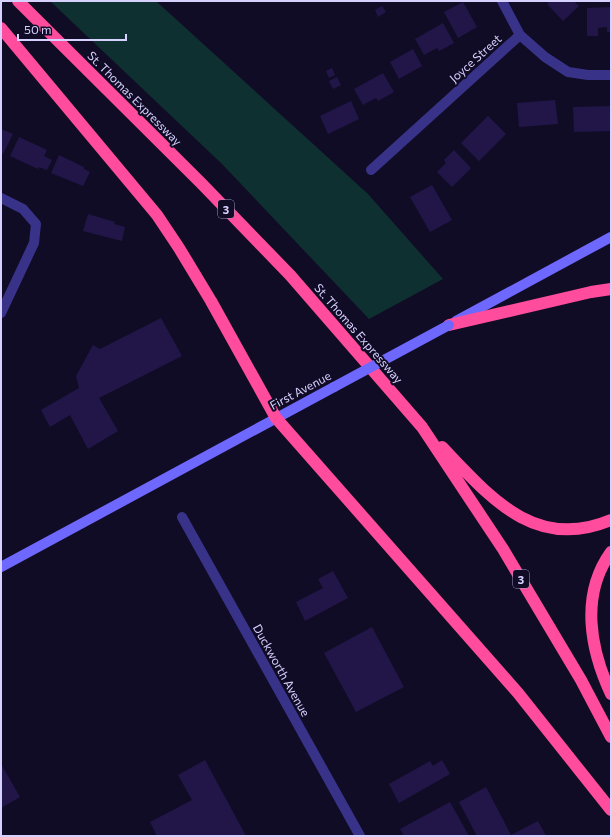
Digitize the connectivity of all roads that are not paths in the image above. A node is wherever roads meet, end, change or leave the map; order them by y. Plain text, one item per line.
1 (18, 1) edge
2 (502, 1) edge
3 (1, 28) edge
4 (520, 35) junction
5 (611, 75) edge
6 (371, 170) dead end
7 (1, 198) edge
8 (611, 237) edge
9 (611, 289) edge
10 (1, 313) edge
11 (449, 325) junction
12 (276, 418) junction
13 (422, 427) junction
14 (182, 517) dead end
15 (611, 520) edge
16 (611, 552) edge
17 (1, 566) edge
18 (611, 694) edge
19 (611, 737) edge
20 (611, 810) edge
21 (360, 836) edge

1 - 13 highway, St. Thomas Expressway / 3
2 - 4 street
3 - 12 highway
4 - 5 street, Joyce Street
4 - 6 street, Joyce Street
7 - 10 street
8 - 11 main road, First Avenue
9 - 11 highway
11 - 12 main road, First Avenue, bridge
12 - 17 main road, First Avenue
12 - 20 highway
13 - 15 highway
13 - 19 highway, St. Thomas Expressway / 3
14 - 21 street, Duckworth Avenue
16 - 18 highway

